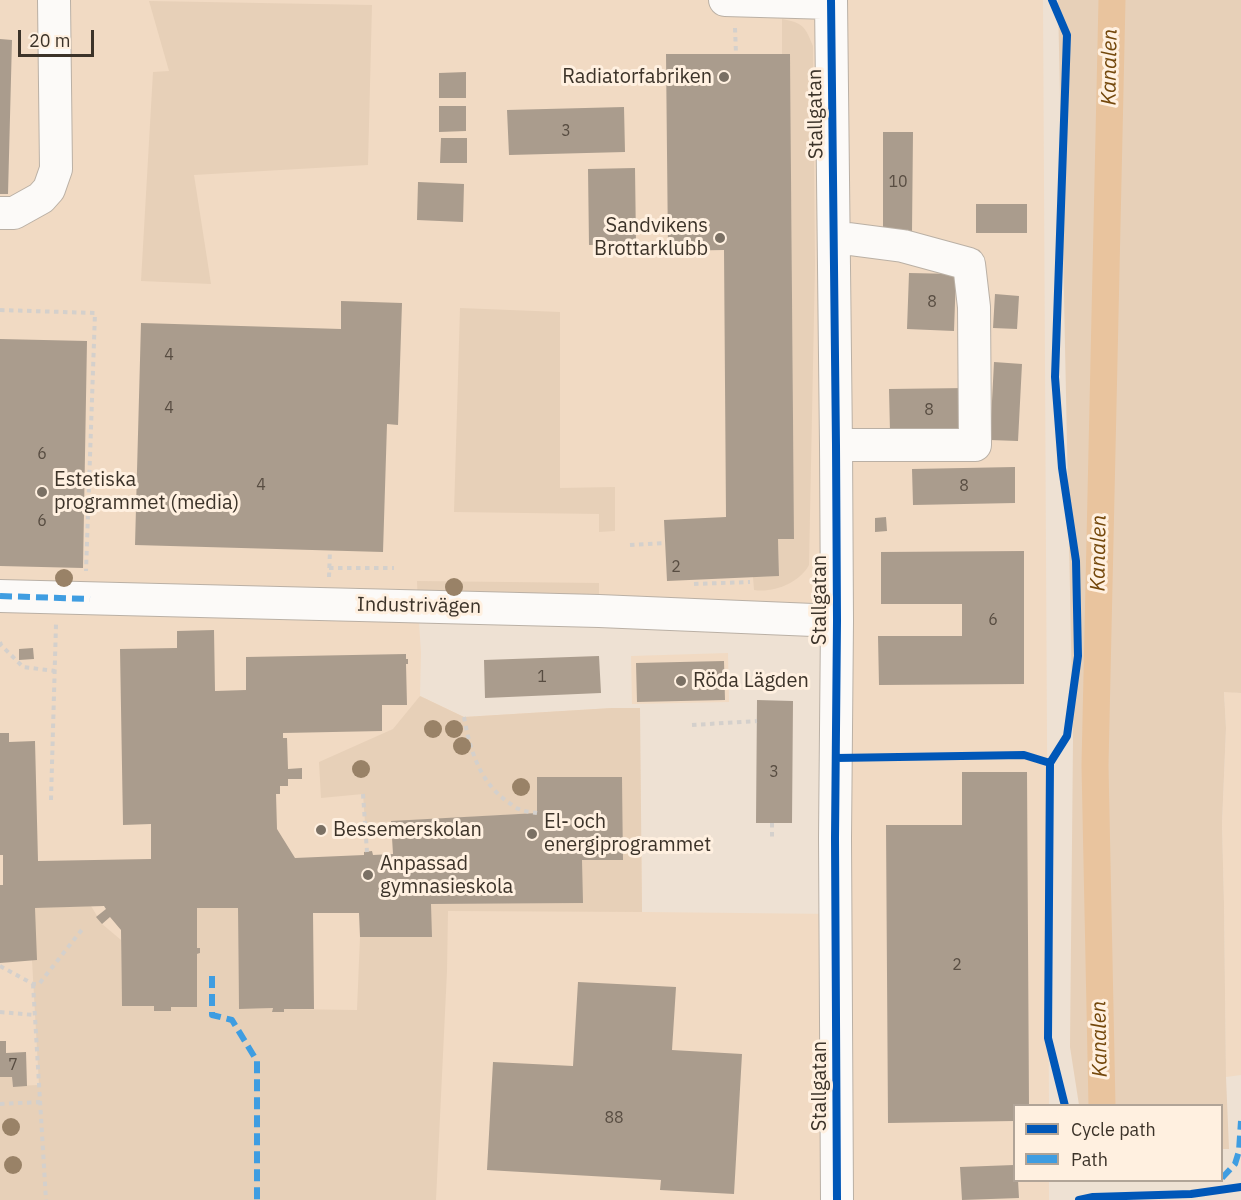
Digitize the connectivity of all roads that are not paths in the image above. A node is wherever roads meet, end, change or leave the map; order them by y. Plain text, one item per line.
1 (54, 0) edge
2 (726, 0) edge
3 (831, 2) edge
4 (0, 213) edge
5 (834, 237) junction
6 (836, 445) junction
7 (0, 596) edge
8 (837, 621) junction
9 (837, 1200) edge

1 - 4 street
2 - 3 street
3 - 5 street, Stallgatan
5 - 6 street, Stallgatan
5 - 6 street
6 - 8 street, Stallgatan
7 - 8 street, Industrivägen
8 - 9 street, Stallgatan

